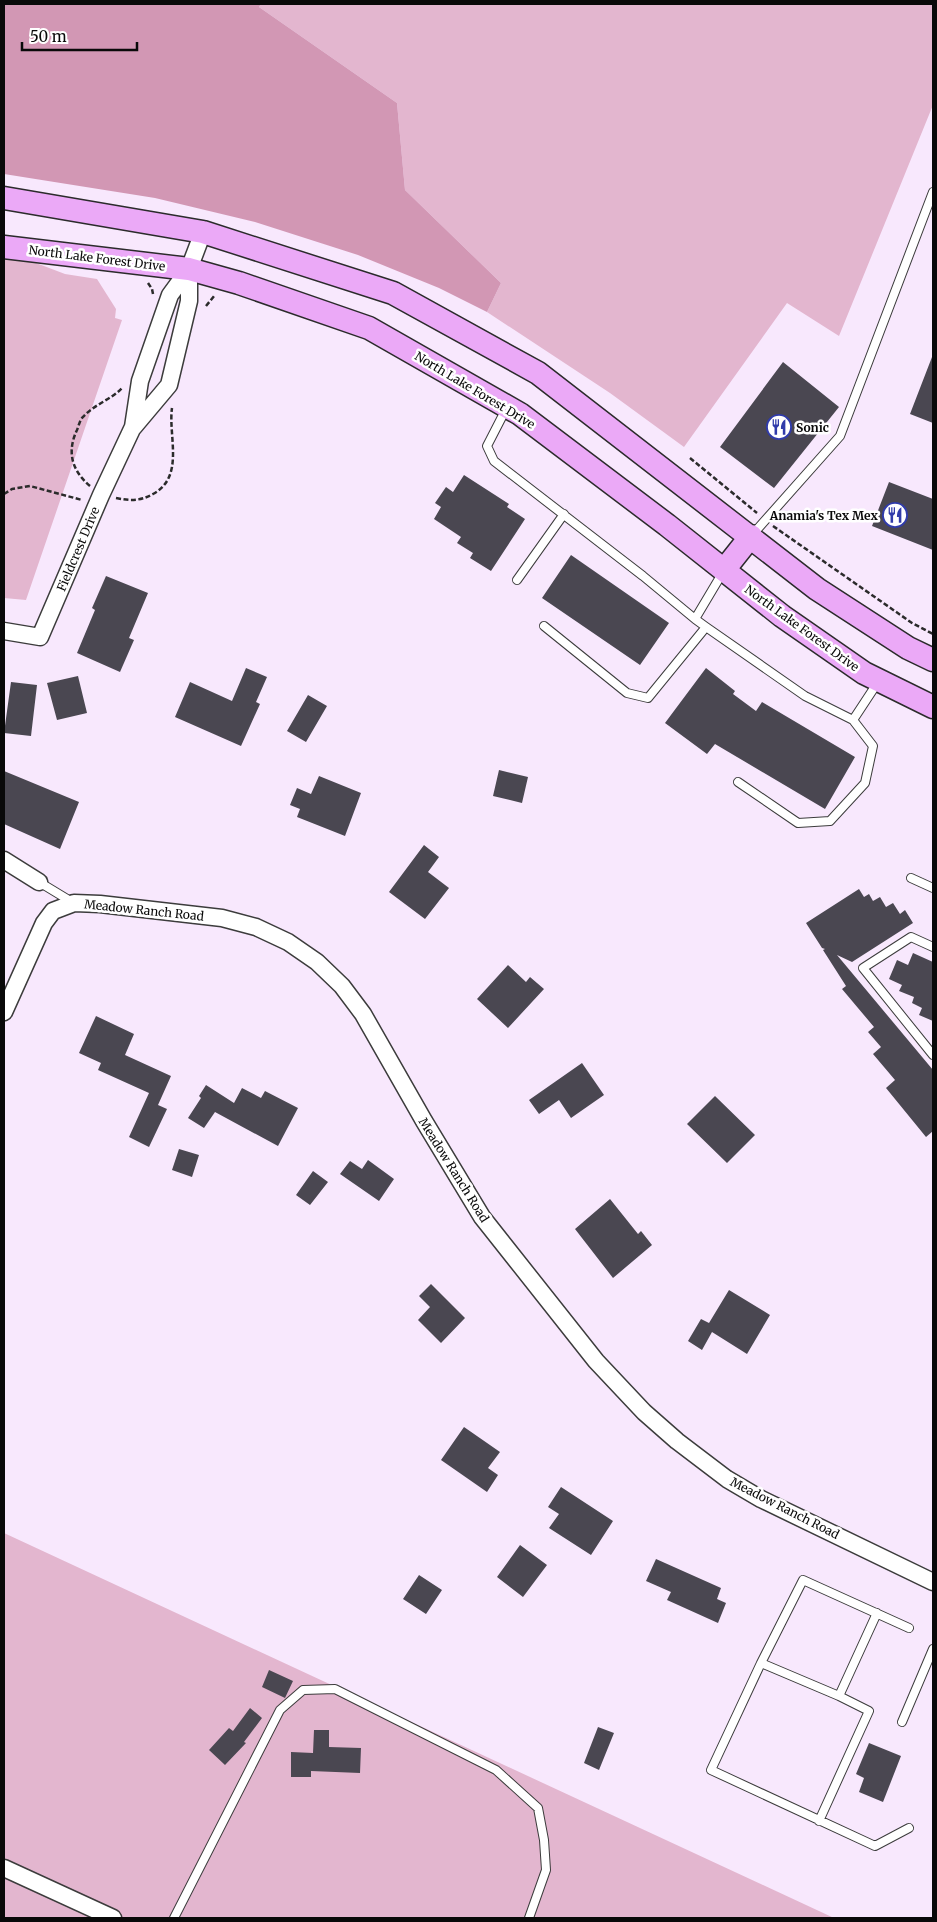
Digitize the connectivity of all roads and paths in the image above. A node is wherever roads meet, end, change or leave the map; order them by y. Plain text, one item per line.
1 (933, 192) edge
2 (4, 198) edge
3 (203, 232) junction
4 (4, 246) edge
5 (189, 269) junction
6 (146, 279) dead end
7 (222, 294) dead end
8 (153, 299) dead end
9 (203, 313) dead end
10 (127, 382) dead end
11 (174, 402) dead end
12 (507, 407) junction
13 (132, 429) junction
14 (690, 458) dead end
15 (95, 490) junction
16 (4, 494) edge
17 (564, 514) junction
18 (758, 528) junction
19 (724, 570) junction
20 (517, 580) dead end
21 (695, 619) junction
22 (544, 626) dead end
23 (706, 627) junction
24 (4, 631) edge
25 (933, 634) edge
26 (933, 660) edge
27 (879, 680) junction
28 (933, 706) edge
29 (853, 720) junction
30 (738, 782) dead end
31 (4, 860) edge
32 (911, 878) dead end
33 (39, 882) joint
34 (933, 888) edge
35 (74, 903) junction
36 (933, 947) edge
37 (4, 1012) edge
38 (933, 1055) edge
39 (933, 1582) edge
40 (877, 1613) junction
41 (909, 1628) dead end
42 (933, 1649) edge
43 (761, 1663) junction
44 (839, 1696) junction
45 (902, 1722) dead end
46 (820, 1821) junction
47 (909, 1828) dead end
48 (4, 1868) edge
49 (113, 1918) edge
50 (174, 1918) edge
51 (529, 1918) edge

1 - 18 lane
2 - 3 main road
3 - 5 street, Fieldcrest Drive
3 - 18 main road
4 - 5 main road, North Lake Forest Drive
5 - 12 main road, North Lake Forest Drive
5 - 13 street, Fieldcrest Drive
5 - 13 street, Fieldcrest Drive
6 - 8 path
7 - 9 path
10 - 15 path
11 - 15 path
12 - 17 lane
12 - 19 main road, North Lake Forest Drive
13 - 15 street, Fieldcrest Drive
14 - 18 path
15 - 16 path
15 - 24 street, Fieldcrest Drive
17 - 20 lane
17 - 21 lane
18 - 19 main road
18 - 25 path
18 - 26 main road
19 - 21 lane
19 - 27 main road, North Lake Forest Drive
21 - 23 lane
22 - 23 lane
23 - 29 lane
27 - 28 main road, North Lake Forest Drive
27 - 29 lane
29 - 30 lane
31 - 33 street
32 - 34 lane
33 - 35 lane
35 - 37 street, Meadow Ranch Road
35 - 39 street, Meadow Ranch Road
36 - 38 lane
40 - 41 lane
40 - 43 lane
40 - 44 lane
42 - 45 lane
43 - 44 lane
43 - 46 lane
44 - 46 lane
46 - 47 lane
48 - 49 street
50 - 51 lane

